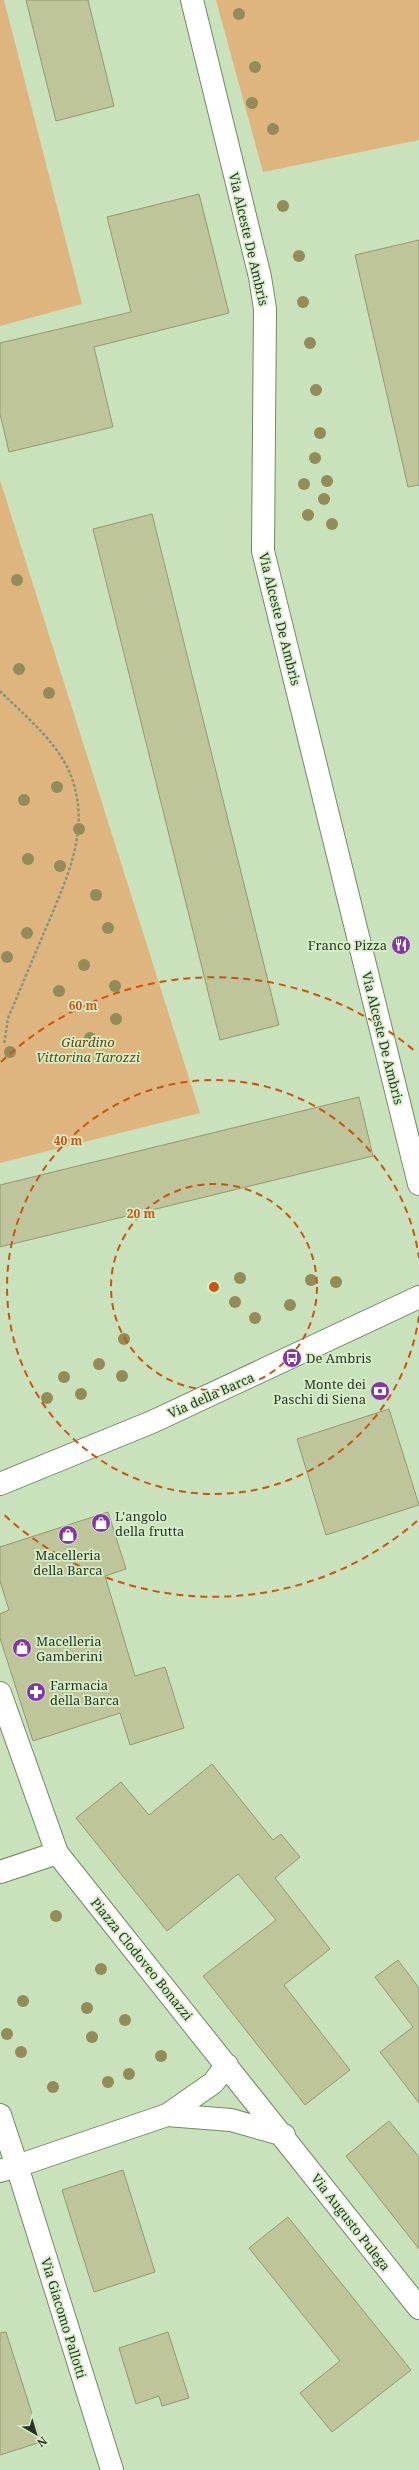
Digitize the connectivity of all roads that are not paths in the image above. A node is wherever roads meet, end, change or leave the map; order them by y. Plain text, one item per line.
1 (192, 0) edge
2 (419, 1184) edge
3 (419, 1297) edge
4 (0, 1484) edge
5 (0, 1693) edge
6 (57, 1853) junction
7 (0, 1872) edge
8 (227, 2065) junction
9 (0, 2114) edge
10 (167, 2115) junction
11 (284, 2135) junction
12 (8, 2169) edge
13 (419, 2308) edge
14 (112, 2470) edge

1 - 2 street, Via Alceste De Ambris
3 - 4 street, Via della Barca
5 - 6 street, Piazza Clodoveo Bonazzi
6 - 7 street
6 - 8 street, Piazza Clodoveo Bonazzi
8 - 10 street
8 - 11 street, Piazza Clodoveo Bonazzi
9 - 12 street
10 - 11 street
10 - 12 street
11 - 13 street, Via Augusto Pulega
12 - 14 street, Via Giacomo Pallotti

